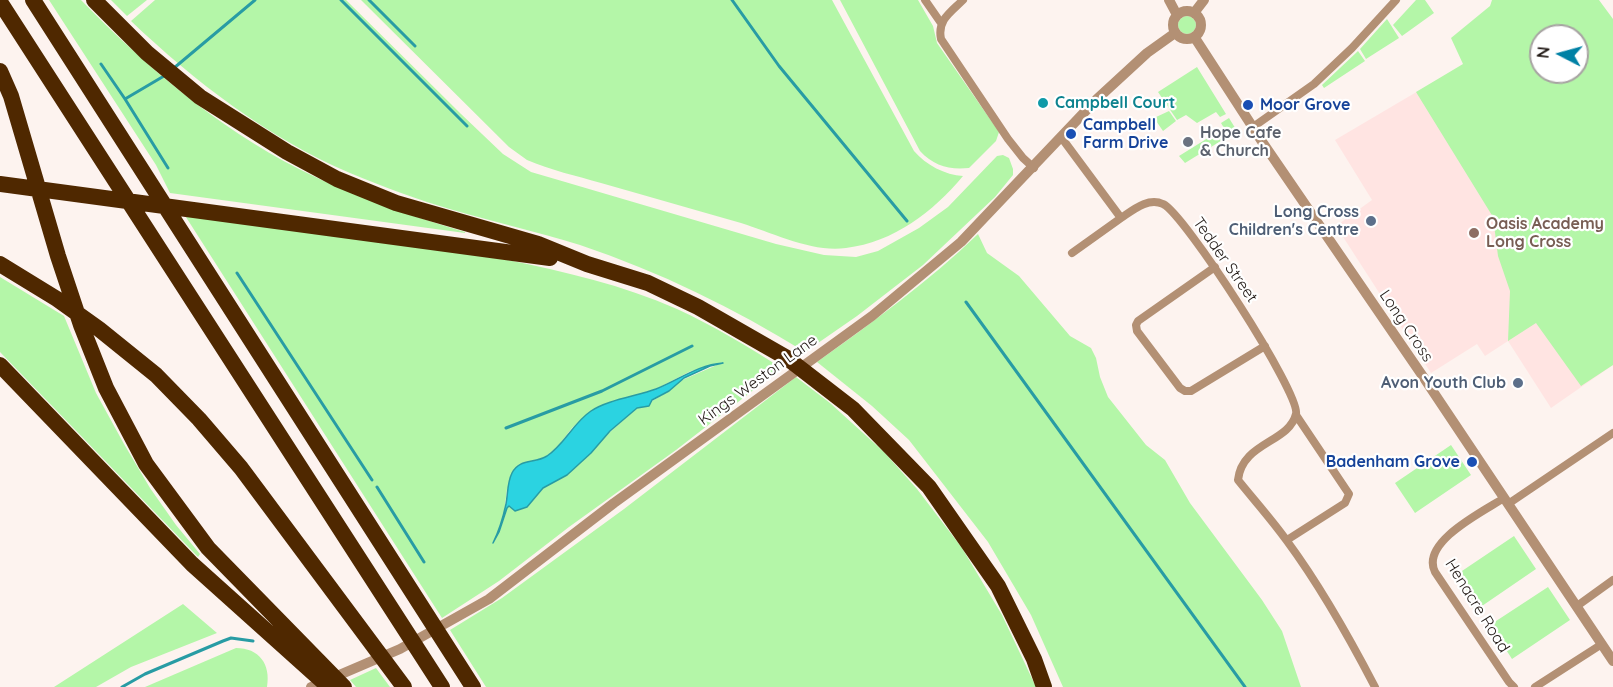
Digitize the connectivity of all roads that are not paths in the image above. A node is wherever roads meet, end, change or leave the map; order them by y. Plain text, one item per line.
1 (33, 0) edge
2 (94, 0) edge
3 (925, 0) edge
4 (963, 0) edge
5 (1169, 0) edge
6 (1204, 0) edge
7 (1396, 0) edge
8 (0, 2) edge
9 (1194, 13) junction
10 (1177, 15) junction
11 (941, 23) junction
12 (1175, 33) junction
13 (1195, 38) junction
14 (0, 71) edge
15 (1253, 127) junction
16 (1062, 136) junction
17 (1034, 168) junction
18 (0, 184) edge
19 (1121, 218) junction
20 (1072, 253) dead end
21 (0, 264) edge
22 (587, 264) junction
23 (1215, 267) junction
24 (1265, 346) junction
25 (0, 365) edge
26 (1296, 415) junction
27 (1613, 433) edge
28 (1506, 501) junction
29 (1287, 540) junction
30 (1613, 580) edge
31 (1577, 606) junction
32 (1602, 644) junction
33 (1613, 661) edge
34 (311, 687) edge
35 (328, 687) edge
36 (344, 687) edge
37 (404, 687) edge
38 (442, 687) edge
39 (473, 687) edge
40 (1044, 687) edge
41 (1375, 687) edge
42 (1514, 687) edge
43 (1535, 687) edge

1 - 39 highway
2 - 22 highway
3 - 11 street
4 - 11 street
5 - 10 street
6 - 9 street
7 - 15 street
8 - 38 highway
9 - 10 street
9 - 13 street
10 - 12 street
11 - 17 street
12 - 13 street
12 - 16 street, Kings Weston Lane
13 - 15 street, Long Cross
14 - 36 highway
15 - 28 street, Long Cross
16 - 17 street, Kings Weston Lane
16 - 19 street
17 - 34 street, Kings Weston Lane
18 - 22 highway
19 - 20 street, Tedder Street
19 - 23 street, Tedder Street
21 - 37 highway
22 - 40 highway
23 - 24 street, Tedder Street
23 - 24 street
24 - 26 street, Tedder Street
25 - 35 highway
26 - 29 street
26 - 29 street, Tedder Street
27 - 28 street
28 - 31 street, Long Cross
28 - 42 street, Henacre Road
29 - 41 street
30 - 31 street
31 - 32 street, Long Cross
32 - 33 street, Long Cross
32 - 43 street

